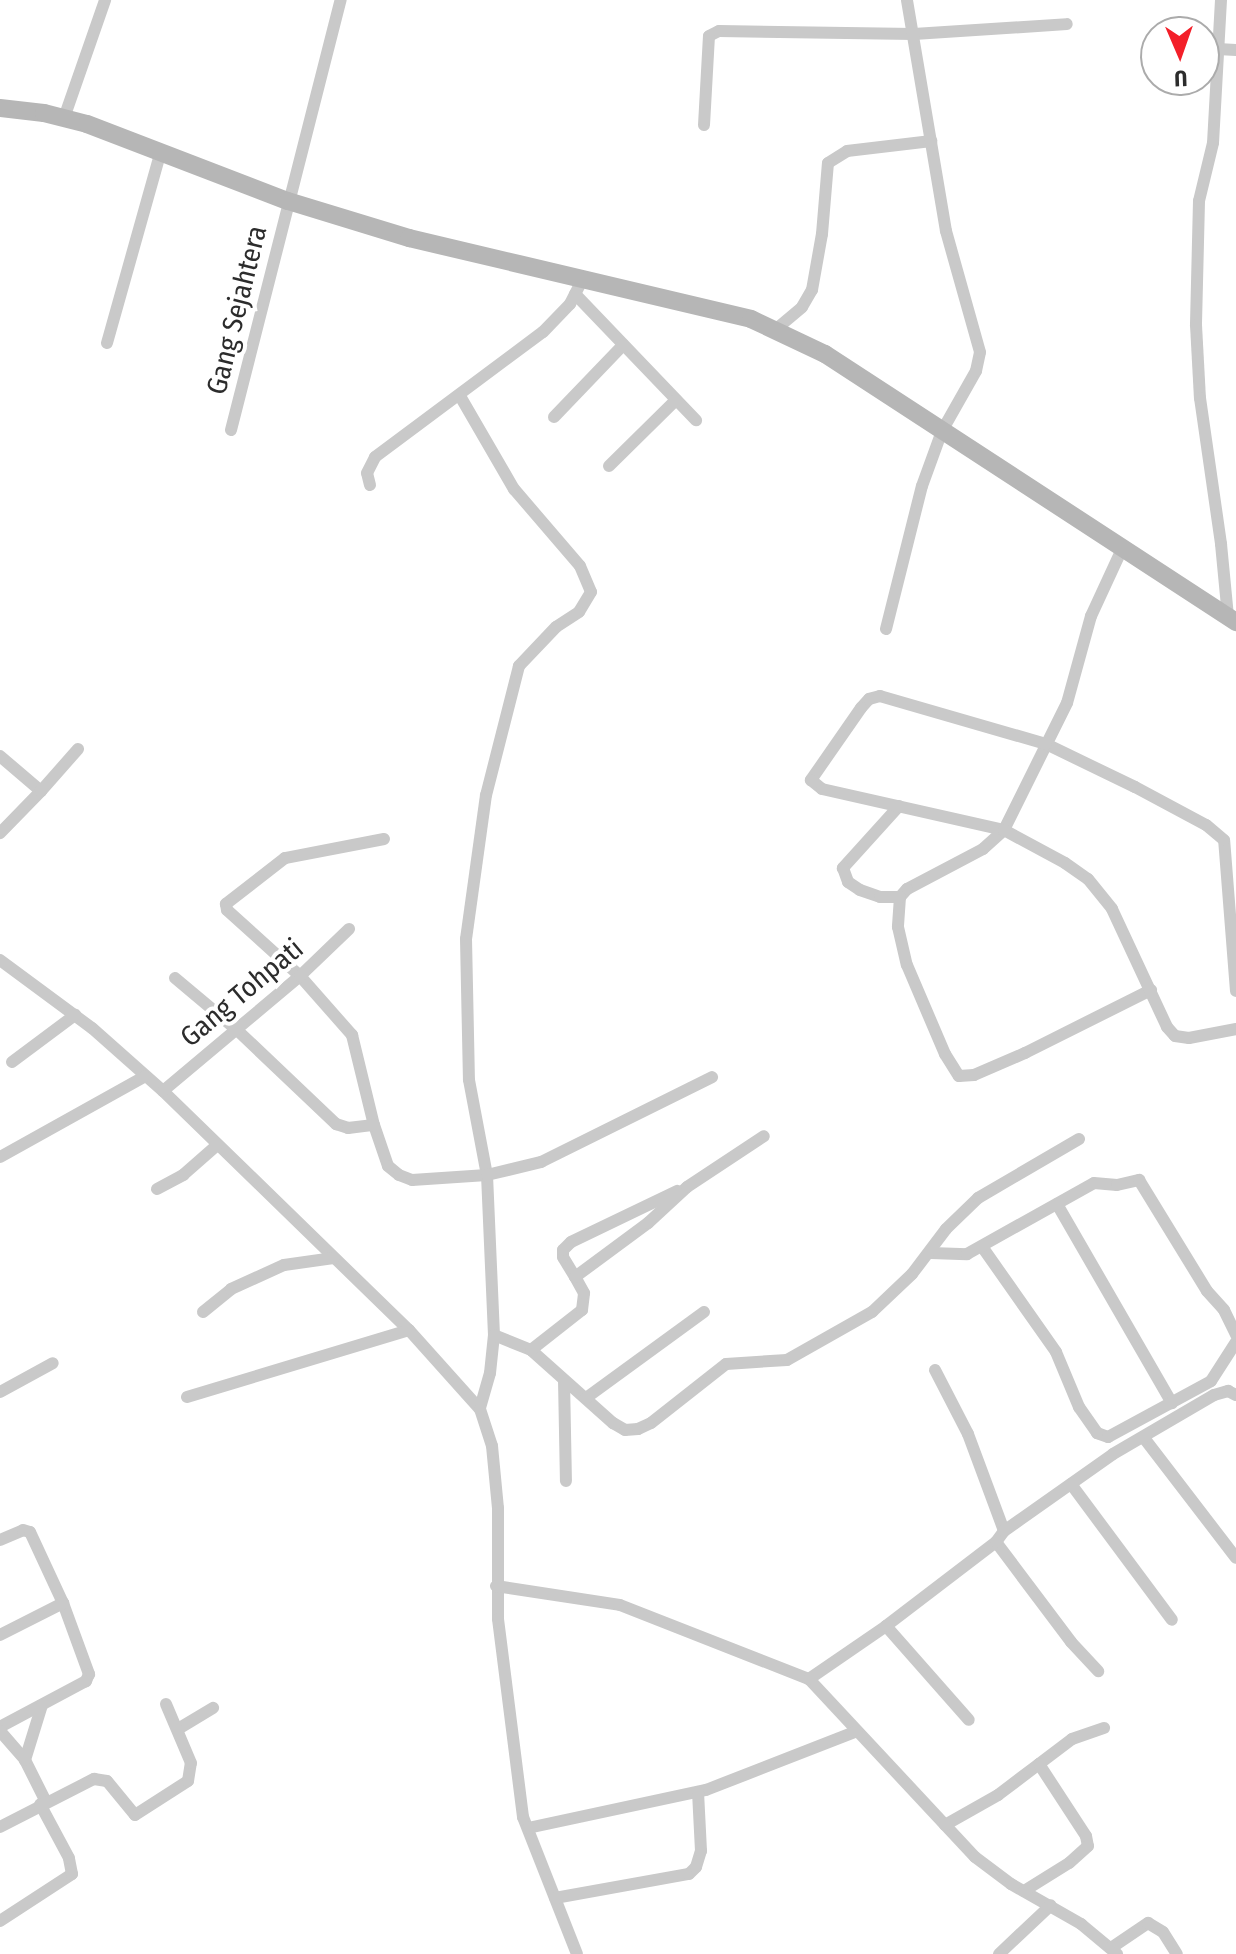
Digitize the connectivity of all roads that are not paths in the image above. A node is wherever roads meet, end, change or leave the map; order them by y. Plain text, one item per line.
1 (105, 0) edge
2 (341, 0) edge
3 (907, 0) edge
4 (1067, 24) dead end
5 (914, 34) junction
6 (1216, 96) edge
7 (0, 108) edge
8 (64, 118) junction
9 (704, 125) dead end
10 (931, 141) junction
11 (161, 151) junction
12 (288, 201) junction
13 (579, 286) junction
14 (775, 330) junction
15 (107, 343) dead end
16 (623, 345) junction
17 (460, 396) junction
18 (676, 400) junction
19 (554, 417) dead end
20 (696, 420) dead end
21 (231, 430) dead end
22 (942, 431) junction
23 (609, 466) dead end
24 (370, 485) dead end
25 (1122, 549) junction
26 (1232, 620) edge
27 (886, 629) dead end
28 (1046, 744) junction
29 (78, 749) dead end
30 (0, 756) edge
31 (41, 791) junction
32 (899, 806) junction
33 (1004, 830) junction
34 (0, 833) edge
35 (384, 839) dead end
36 (900, 897) junction
37 (349, 929) dead end
38 (0, 960) edge
39 (300, 976) junction
40 (175, 978) dead end
41 (1151, 990) junction
42 (1236, 991) edge
43 (75, 1015) junction
44 (1236, 1029) edge
45 (237, 1030) junction
46 (12, 1062) dead end
47 (144, 1077) junction
48 (712, 1077) dead end
49 (163, 1091) junction
50 (374, 1125) junction
51 (764, 1136) dead end
52 (1079, 1139) dead end
53 (216, 1146) junction
54 (0, 1157) edge
55 (487, 1175) junction
56 (687, 1187) junction
57 (157, 1189) dead end
58 (1057, 1204) junction
59 (983, 1248) junction
60 (931, 1253) junction
61 (334, 1258) junction
62 (575, 1277) junction
63 (203, 1312) dead end
64 (704, 1312) dead end
65 (409, 1330) junction
66 (494, 1335) junction
67 (1236, 1335) edge
68 (1236, 1342) edge
69 (531, 1350) junction
70 (53, 1363) dead end
71 (935, 1370) dead end
72 (564, 1380) junction
73 (1, 1388) edge
74 (1236, 1395) edge
75 (187, 1397) dead end
76 (586, 1398) junction
77 (1172, 1403) junction
78 (480, 1409) junction
79 (1144, 1438) junction
80 (566, 1481) dead end
81 (1071, 1484) junction
82 (1000, 1536) junction
83 (0, 1540) edge
84 (1236, 1558) edge
85 (496, 1586) junction
86 (63, 1603) junction
87 (1172, 1620) dead end
88 (886, 1626) junction
89 (0, 1635) edge
90 (1098, 1671) dead end
91 (809, 1679) junction
92 (166, 1704) dead end
93 (42, 1705) junction
94 (213, 1708) dead end
95 (969, 1720) dead end
96 (1104, 1728) dead end
97 (0, 1729) edge
98 (178, 1729) junction
99 (857, 1731) junction
100 (25, 1760) junction
101 (1039, 1764) junction
102 (698, 1792) junction
103 (43, 1803) junction
104 (945, 1825) junction
105 (0, 1827) edge
106 (528, 1828) junction
107 (1024, 1891) junction
108 (555, 1898) junction
109 (1051, 1905) junction
110 (0, 1921) edge
111 (1114, 1951) edge
112 (577, 1954) edge
113 (999, 1954) edge
114 (1177, 1954) edge

1 - 8 street
2 - 12 street, Gang Sejahtera
3 - 5 street
4 - 5 street
5 - 9 street
5 - 10 street
6 - 26 street
7 - 8 street
8 - 11 street
10 - 14 street
10 - 22 street
11 - 12 street
11 - 15 street
12 - 13 street
12 - 21 street, Gang Sejahtera
13 - 14 street
13 - 16 street
13 - 17 street
14 - 22 street
16 - 18 street
16 - 19 street
17 - 24 street
17 - 55 street
18 - 20 street
18 - 23 street
22 - 25 street
22 - 27 street
25 - 26 street
25 - 28 street
28 - 32 street
28 - 33 street
28 - 42 street
29 - 31 street
30 - 31 street
31 - 34 street
32 - 33 street
32 - 36 street
33 - 36 street
33 - 41 street
35 - 39 street
36 - 41 street
37 - 39 street, Gang Tohpati
38 - 43 street
39 - 45 street, Gang Tohpati
39 - 50 street
40 - 45 street
41 - 44 street
43 - 46 street
43 - 47 street
45 - 49 street, Gang Tohpati
45 - 50 street
47 - 49 street
47 - 54 street
48 - 55 street
49 - 53 street
50 - 55 street
51 - 56 street
52 - 60 street
53 - 57 street
53 - 61 street
55 - 66 street
56 - 62 street
56 - 62 street
58 - 59 street
58 - 67 street
58 - 77 street
59 - 60 street
59 - 77 street
60 - 76 street
61 - 63 street
61 - 65 street
62 - 69 street
64 - 76 street
65 - 75 street
65 - 78 street
66 - 69 street
66 - 78 street
68 - 77 street
69 - 72 street
70 - 73 street
71 - 82 street
72 - 76 street
72 - 80 street
74 - 79 street
78 - 85 street
79 - 81 street
79 - 84 street
81 - 82 street
81 - 87 street
82 - 88 street
82 - 90 street
83 - 86 street
85 - 91 street
85 - 106 street
86 - 89 street
86 - 93 street
88 - 91 street
88 - 95 street
91 - 99 street
92 - 98 street
93 - 97 street
93 - 100 street
94 - 98 street
96 - 101 street
97 - 100 street
98 - 103 street
99 - 102 street
99 - 104 street
100 - 103 street
101 - 104 street
101 - 107 street
102 - 106 street
102 - 108 street
103 - 105 street
103 - 110 street
104 - 107 street
106 - 108 street
107 - 109 street
108 - 112 street
109 - 111 street
109 - 113 street
111 - 114 street

